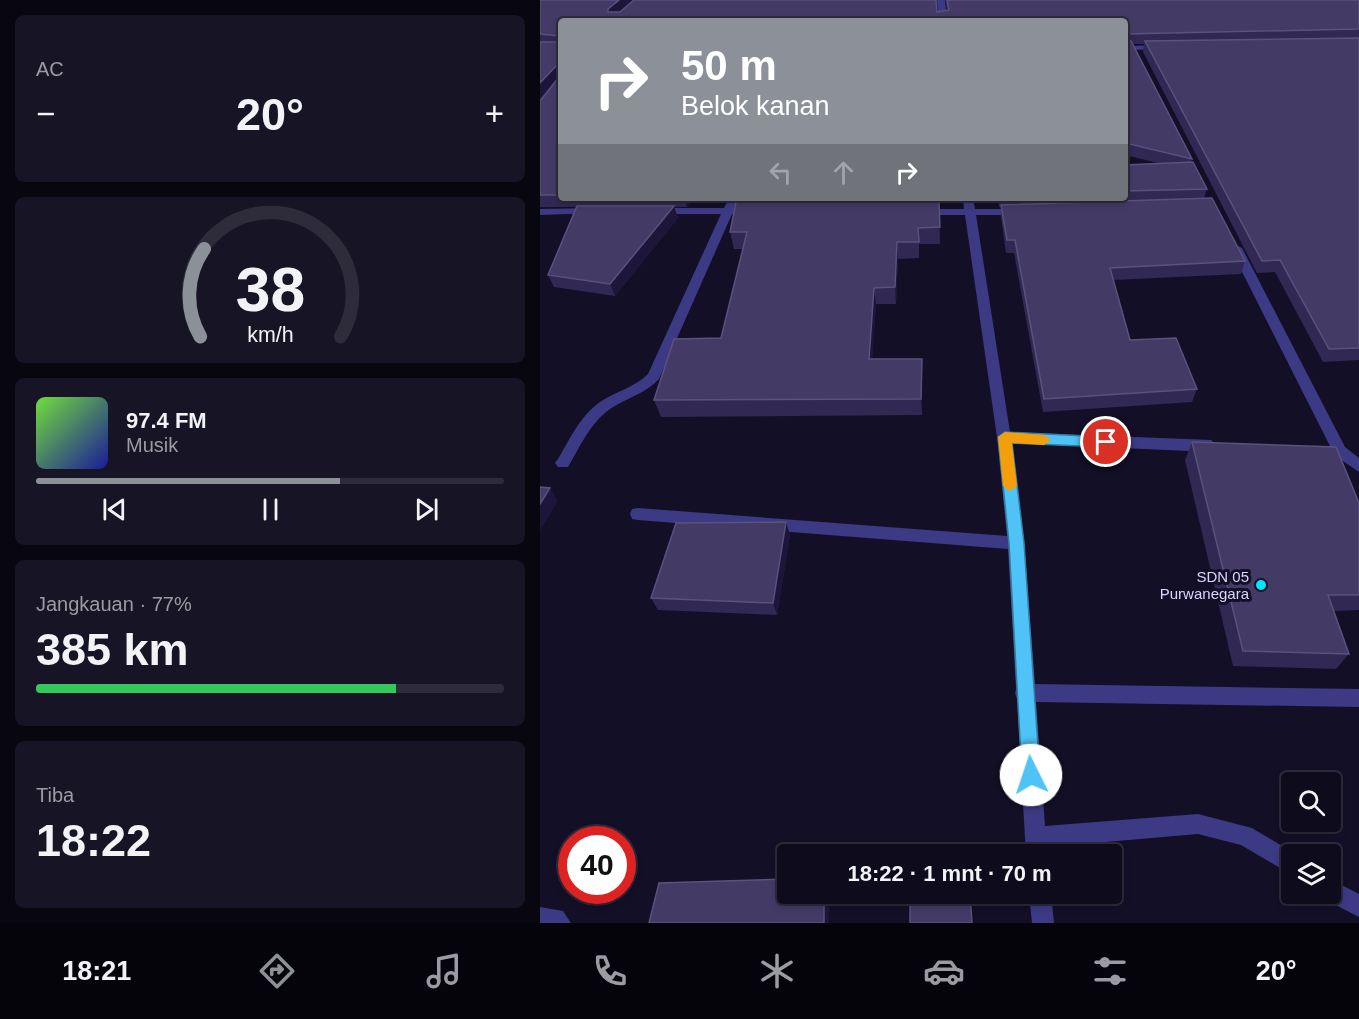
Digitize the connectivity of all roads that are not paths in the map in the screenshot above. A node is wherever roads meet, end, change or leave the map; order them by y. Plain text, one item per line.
1 (941, 0) edge
2 (944, 18) edge
3 (1168, 47) edge
4 (1132, 51) edge
5 (733, 201) edge
6 (970, 206) edge
7 (647, 211) edge
8 (730, 211) junction
9 (765, 211) edge
10 (1028, 211) edge
11 (540, 212) edge
12 (611, 212) edge
13 (906, 212) edge
14 (1229, 235) edge
15 (1005, 437) junction
16 (1222, 446) edge
17 (1316, 450) edge
18 (1340, 451) junction
19 (563, 463) dead end
20 (1359, 466) edge
21 (638, 514) dead end
22 (1016, 543) junction
23 (1024, 693) junction
24 (1359, 698) edge
25 (1036, 844) edge
26 (1051, 844) edge
27 (1281, 857) edge
28 (1341, 896) edge
29 (1041, 904) edge
30 (1359, 906) edge
31 (540, 918) edge
32 (560, 923) edge
33 (1043, 923) edge

1 - 2 street
3 - 4 street
5 - 8 street
6 - 10 street
6 - 13 street
6 - 15 street
7 - 8 street
8 - 9 street
8 - 19 street
11 - 12 street
14 - 18 street
15 - 16 street
15 - 22 street
17 - 18 street
18 - 20 street
21 - 22 street
22 - 23 street
23 - 24 street
23 - 25 street
26 - 27 street
28 - 30 street
29 - 33 street
31 - 32 street

